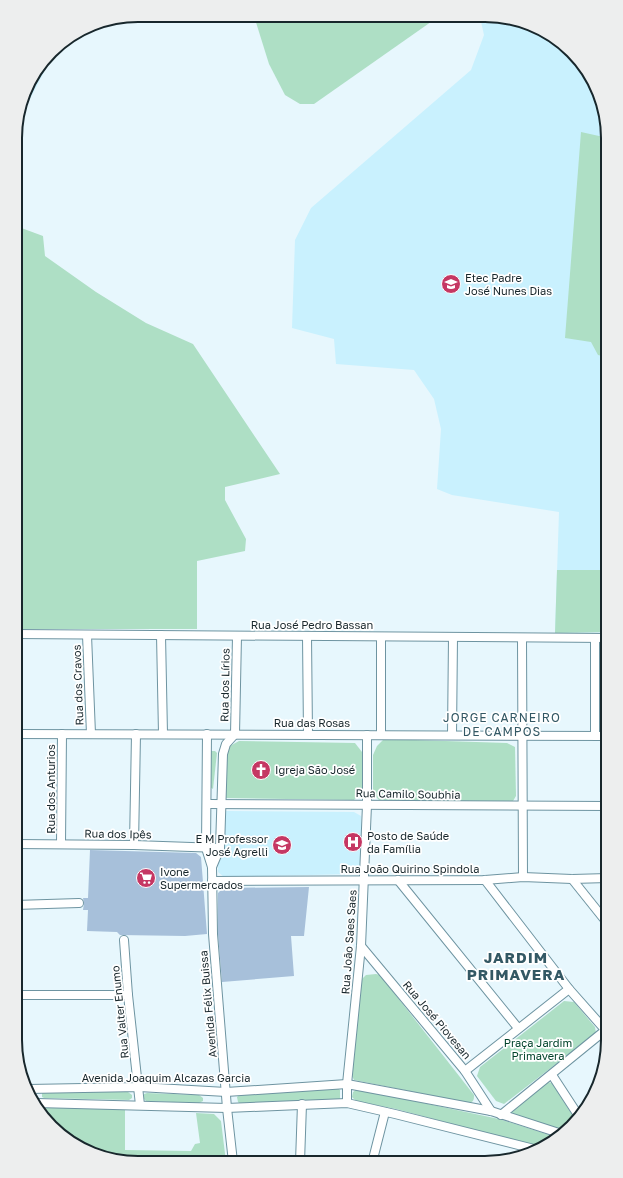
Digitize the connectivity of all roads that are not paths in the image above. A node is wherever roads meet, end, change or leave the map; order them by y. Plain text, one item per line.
1 (22, 634) edge
2 (87, 635) junction
3 (161, 635) junction
4 (237, 636) junction
5 (307, 636) junction
6 (381, 637) junction
7 (453, 637) junction
8 (522, 638) junction
9 (595, 638) junction
10 (601, 638) edge
11 (22, 734) edge
12 (62, 734) junction
13 (90, 734) junction
14 (136, 734) junction
15 (163, 734) junction
16 (207, 734) junction
17 (235, 734) junction
18 (308, 734) junction
19 (367, 735) junction
20 (381, 735) junction
21 (452, 735) junction
22 (523, 735) junction
23 (595, 736) junction
24 (601, 736) edge
25 (207, 804) junction
26 (222, 804) junction
27 (367, 805) junction
28 (522, 806) junction
29 (601, 806) edge
30 (22, 844) edge
31 (61, 844) junction
32 (134, 845) junction
33 (206, 848) junction
34 (220, 848) junction
35 (212, 868) junction
36 (523, 877) junction
37 (601, 878) edge
38 (572, 879) junction
39 (398, 880) junction
40 (485, 880) junction
41 (212, 881) junction
42 (364, 881) junction
43 (79, 903) dead end
44 (22, 904) edge
45 (601, 915) edge
46 (124, 940) dead end
47 (361, 946) junction
48 (569, 989) junction
49 (22, 995) edge
50 (128, 995) junction
51 (601, 1024) edge
52 (518, 1028) junction
53 (601, 1035) edge
54 (465, 1071) junction
55 (552, 1075) junction
56 (348, 1084) junction
57 (139, 1087) junction
58 (33, 1089) edge
59 (38, 1089) junction
60 (226, 1092) junction
61 (37, 1097) edge
62 (41, 1103) edge
63 (347, 1103) junction
64 (302, 1104) junction
65 (140, 1105) junction
66 (227, 1108) junction
67 (491, 1111) junction
68 (385, 1112) junction
69 (576, 1112) edge
70 (501, 1115) junction
71 (555, 1132) edge
72 (528, 1147) edge
73 (232, 1156) edge
74 (300, 1156) edge
75 (374, 1156) edge

1 - 2 street, Rua José Pedro Bassan
2 - 3 street, Rua José Pedro Bassan
2 - 13 street, Rua dos Cravos
3 - 4 street, Rua José Pedro Bassan
3 - 15 street
4 - 5 street, Rua José Pedro Bassan
4 - 17 street, Rua dos Lírios
5 - 6 street, Rua José Pedro Bassan
5 - 18 street
6 - 7 street, Rua José Pedro Bassan
6 - 20 street
7 - 8 street, Rua José Pedro Bassan
7 - 21 street
8 - 9 street, Rua José Pedro Bassan
8 - 22 street
9 - 10 street, Rua José Pedro Bassan
9 - 23 street
11 - 12 street, Rua das Rosas
12 - 13 street, Rua das Rosas
12 - 31 street, Rua dos Anturios
13 - 14 street, Rua das Rosas
14 - 15 street, Rua das Rosas
14 - 32 street
15 - 16 street, Rua das Rosas
16 - 17 street, Rua das Rosas
16 - 25 street, Avenida Félix Buissa
17 - 18 street, Rua das Rosas
17 - 26 street, Avenida Félix Buissa
18 - 19 street, Rua das Rosas
19 - 20 street, Rua das Rosas
19 - 27 street, Rua João Saes Saes
20 - 21 street, Rua das Rosas
21 - 22 street, Rua das Rosas
22 - 23 street, Rua das Rosas
22 - 28 street
23 - 24 street, Rua das Rosas
25 - 26 street, Rua Camilo Soubhia
25 - 33 street, Avenida Félix Buissa
26 - 27 street, Rua Camilo Soubhia
26 - 34 street, Avenida Félix Buissa
27 - 28 street, Rua Camilo Soubhia
27 - 42 street, Rua João Saes Saes
28 - 29 street, Rua Camilo Soubhia
28 - 36 street
30 - 31 street, Rua dos Ipês
31 - 32 street, Rua dos Ipês
32 - 33 street, Rua dos Ipês
33 - 34 street, Rua dos Ipês
33 - 35 street, Avenida Félix Buissa
34 - 35 street, Avenida Félix Buissa
35 - 41 street, Avenida Félix Buissa
36 - 38 street, Rua João Quirino Spindola
36 - 40 street, Rua João Quirino Spindola
37 - 38 street, Rua João Quirino Spindola
38 - 45 street
39 - 40 street, Rua João Quirino Spindola
39 - 42 street, Rua João Quirino Spindola
39 - 52 street
40 - 48 street
41 - 42 street, Rua João Quirino Spindola
41 - 60 street, Avenida Félix Buissa
42 - 47 street, Rua João Saes Saes
43 - 44 street
46 - 50 street, Rua Valter Enumo
47 - 54 street, Rua José Piovesan
47 - 56 street, Rua João Saes Saes
48 - 51 street
48 - 52 street
49 - 50 street
50 - 57 street, Rua Valter Enumo
52 - 54 street
53 - 55 street
54 - 67 street, Rua José Piovesan
55 - 69 street
55 - 70 street
56 - 60 street, Avenida Joaquim Alcazas Garcia
56 - 63 street, Rua João Saes Saes
56 - 67 street, Avenida Joaquim Alcazas Garcia
57 - 59 street, Avenida Joaquim Alcazas Garcia
57 - 60 street, Avenida Joaquim Alcazas Garcia
57 - 65 street, Rua Valter Enumo
58 - 59 street, Avenida Joaquim Alcazas Garcia
59 - 61 street
60 - 66 street, Avenida Félix Buissa
62 - 65 street
63 - 64 street
63 - 68 street
64 - 66 street
64 - 74 street
65 - 66 street
66 - 73 street, Avenida Félix Buissa
67 - 70 street, Avenida Joaquim Alcazas Garcia
68 - 72 street
68 - 75 street
70 - 71 street, Avenida Joaquim Alcazas Garcia

